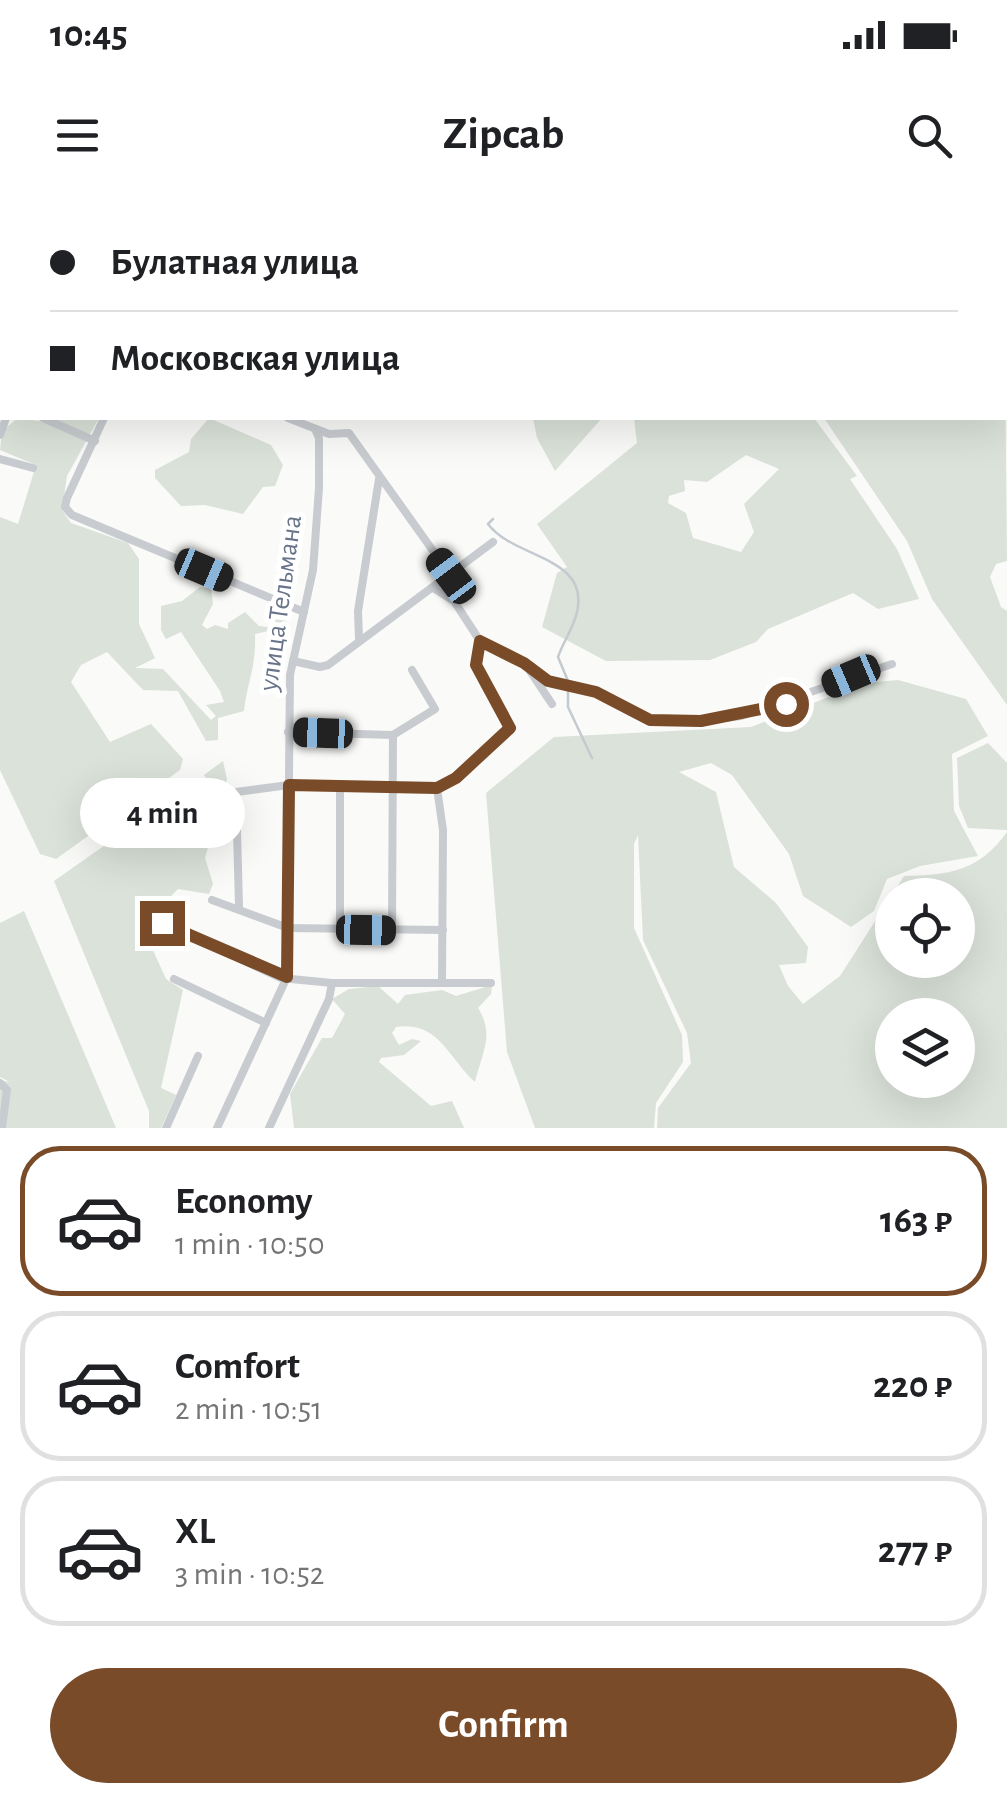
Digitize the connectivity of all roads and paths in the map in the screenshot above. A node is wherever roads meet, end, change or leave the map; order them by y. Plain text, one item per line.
1 (48, 420) edge
2 (103, 420) edge
3 (293, 420) edge
4 (315, 429) junction
5 (95, 440) junction
6 (0, 459) edge
7 (33, 468) dead end
8 (379, 479) junction
9 (493, 542) dead end
10 (451, 576) junction
11 (435, 589) junction
12 (304, 612) junction
13 (359, 639) junction
14 (480, 641) junction
15 (293, 661) junction
16 (524, 663) junction
17 (892, 664) dead end
18 (412, 670) dead end
19 (552, 704) dead end
20 (288, 732) junction
21 (393, 735) junction
22 (289, 785) junction
23 (340, 787) junction
24 (392, 787) junction
25 (437, 788) junction
26 (212, 900) dead end
27 (239, 907) junction
28 (162, 923) dead end
29 (288, 928) junction
30 (340, 930) junction
31 (392, 930) junction
32 (443, 930) junction
33 (287, 977) junction
34 (174, 979) dead end
35 (442, 982) junction
36 (332, 983) junction
37 (491, 983) dead end
38 (266, 1023) junction
39 (198, 1056) dead end
40 (0, 1083) edge
41 (2, 1128) edge
42 (166, 1128) edge
43 (217, 1128) edge
44 (270, 1128) edge

1 - 5 street
2 - 5 street
3 - 4 street
4 - 8 street
4 - 12 street, улица Тельмана
5 - 12 street
6 - 7 street
8 - 10 street
8 - 13 street
9 - 10 street
10 - 11 street
11 - 13 street
11 - 14 street
12 - 15 street, улица Тельмана
13 - 15 street
14 - 16 street
14 - 25 street
15 - 20 street, улица Тельмана
16 - 17 street
16 - 19 street
18 - 21 street
20 - 21 street
20 - 22 street, улица Тельмана
21 - 24 street
22 - 23 street
22 - 27 street
22 - 29 street, улица Тельмана
23 - 24 street
23 - 30 street
24 - 25 street
24 - 31 street
25 - 32 street
26 - 27 street
27 - 29 street
28 - 33 street
29 - 30 street
29 - 33 street, улица Тельмана
30 - 31 street
31 - 32 street
32 - 35 street
33 - 36 street
33 - 38 street, улица Тельмана
34 - 38 street
35 - 36 street
35 - 37 street
36 - 44 street
38 - 43 street, улица Тельмана
39 - 42 street
40 - 41 street

